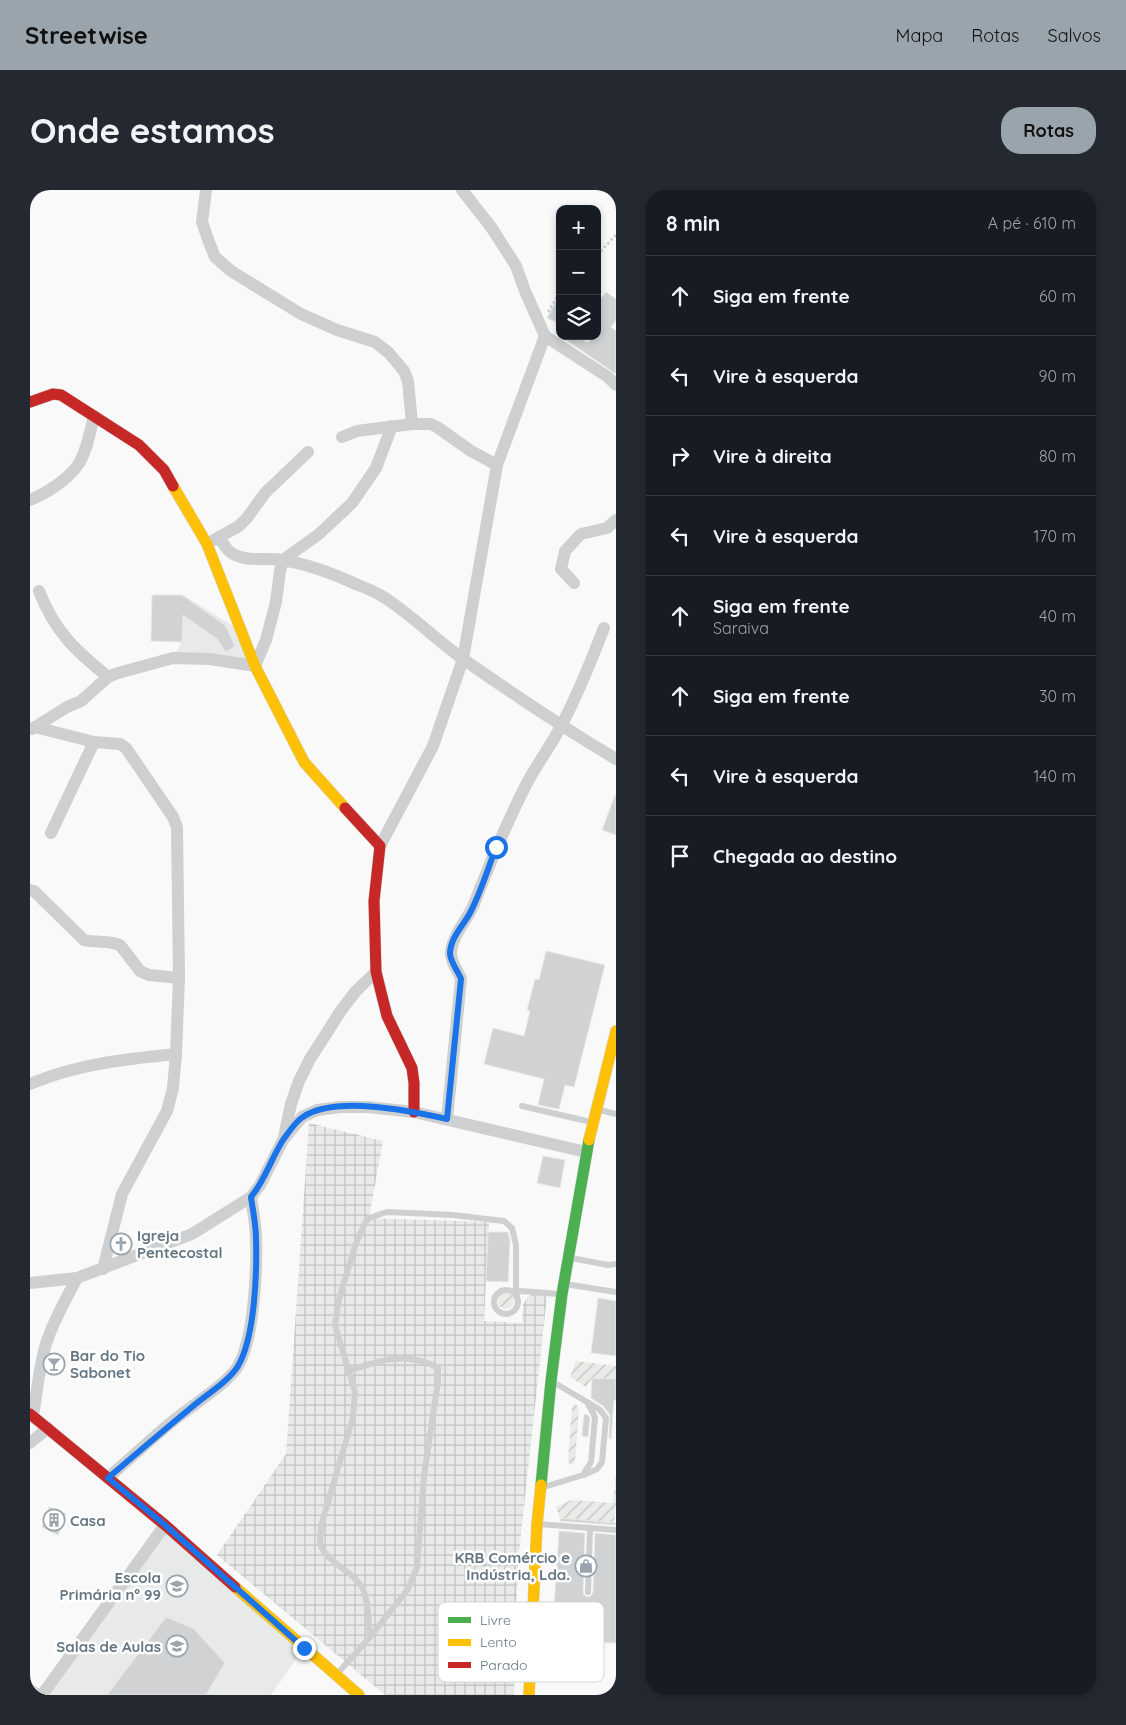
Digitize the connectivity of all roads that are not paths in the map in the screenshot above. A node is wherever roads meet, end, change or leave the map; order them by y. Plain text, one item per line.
1 (206, 190) edge
2 (462, 190) edge
3 (545, 336) junction
4 (616, 386) edge
5 (30, 402) edge
6 (94, 416) junction
7 (412, 424) junction
8 (392, 426) junction
9 (342, 437) dead end
10 (308, 452) dead end
11 (497, 465) junction
12 (30, 500) edge
13 (616, 520) edge
14 (219, 537) junction
15 (207, 544) junction
16 (283, 560) junction
17 (574, 582) dead end
18 (39, 591) dead end
19 (604, 628) dead end
20 (463, 659) junction
21 (256, 666) junction
22 (108, 677) junction
23 (561, 726) junction
24 (32, 729) edge
25 (94, 742) junction
26 (616, 759) edge
27 (51, 833) dead end
28 (380, 846) junction
29 (30, 890) edge
30 (376, 972) junction
31 (179, 978) junction
32 (616, 1031) edge
33 (176, 1054) junction
34 (30, 1084) edge
35 (601, 1088) junction
36 (616, 1092) edge
37 (522, 1106) dead end
38 (596, 1109) junction
39 (414, 1112) junction
40 (616, 1114) edge
41 (447, 1119) junction
42 (593, 1123) junction
43 (283, 1140) junction
44 (586, 1152) junction
45 (251, 1197) junction
46 (567, 1258) junction
47 (616, 1264) edge
48 (103, 1269) junction
49 (77, 1278) junction
50 (30, 1283) edge
51 (563, 1289) junction
52 (616, 1292) edge
53 (516, 1294) junction
54 (349, 1371) junction
55 (551, 1381) junction
56 (587, 1402) junction
57 (32, 1415) edge
58 (48, 1428) junction
59 (30, 1442) edge
60 (583, 1475) junction
61 (108, 1478) junction
62 (541, 1488) junction
63 (537, 1524) junction
64 (165, 1525) junction
65 (590, 1528) junction
66 (616, 1530) edge
67 (588, 1592) dead end
68 (534, 1602) edge
69 (370, 1637) junction
70 (336, 1676) junction
71 (30, 1690) edge
72 (38, 1695) edge
73 (42, 1695) edge
74 (359, 1695) edge

1 - 7 street
2 - 3 street
3 - 4 street
3 - 11 street
5 - 6 main road
6 - 12 street
6 - 15 main road
7 - 8 street
7 - 11 street
8 - 9 street
8 - 16 street
10 - 14 street
11 - 20 street
13 - 17 street
14 - 15 street
14 - 16 street
15 - 21 main road
16 - 20 street
16 - 21 street
18 - 22 street
19 - 23 street
20 - 23 street
20 - 28 street
21 - 22 street
21 - 28 main road
22 - 24 street
23 - 26 street
23 - 41 street
24 - 25 street
25 - 27 street
25 - 31 street
28 - 30 main road
29 - 31 street
30 - 39 main road
30 - 43 street
31 - 33 street
32 - 35 main road
33 - 34 street
33 - 48 street
35 - 36 street
35 - 38 main road
37 - 42 lane
38 - 40 lane
38 - 42 main road
39 - 41 street
39 - 43 street
41 - 44 street
42 - 44 main road
43 - 45 street
44 - 46 main road
45 - 48 street
45 - 61 street
46 - 47 lane
46 - 51 main road
48 - 49 street
49 - 50 street
49 - 57 street
51 - 52 lane
51 - 53 lane
51 - 55 main road
53 - 53 lane
53 - 54 lane
54 - 69 lane
54 - 69 lane
55 - 56 lane
55 - 62 main road
56 - 60 lane
56 - 60 lane
57 - 58 main road
58 - 59 street
58 - 61 main road
60 - 62 lane
61 - 64 main road
62 - 63 main road
63 - 65 lane
63 - 68 main road
64 - 70 main road
64 - 73 street
65 - 66 lane
65 - 67 lane
69 - 70 lane
70 - 74 main road
71 - 72 street

